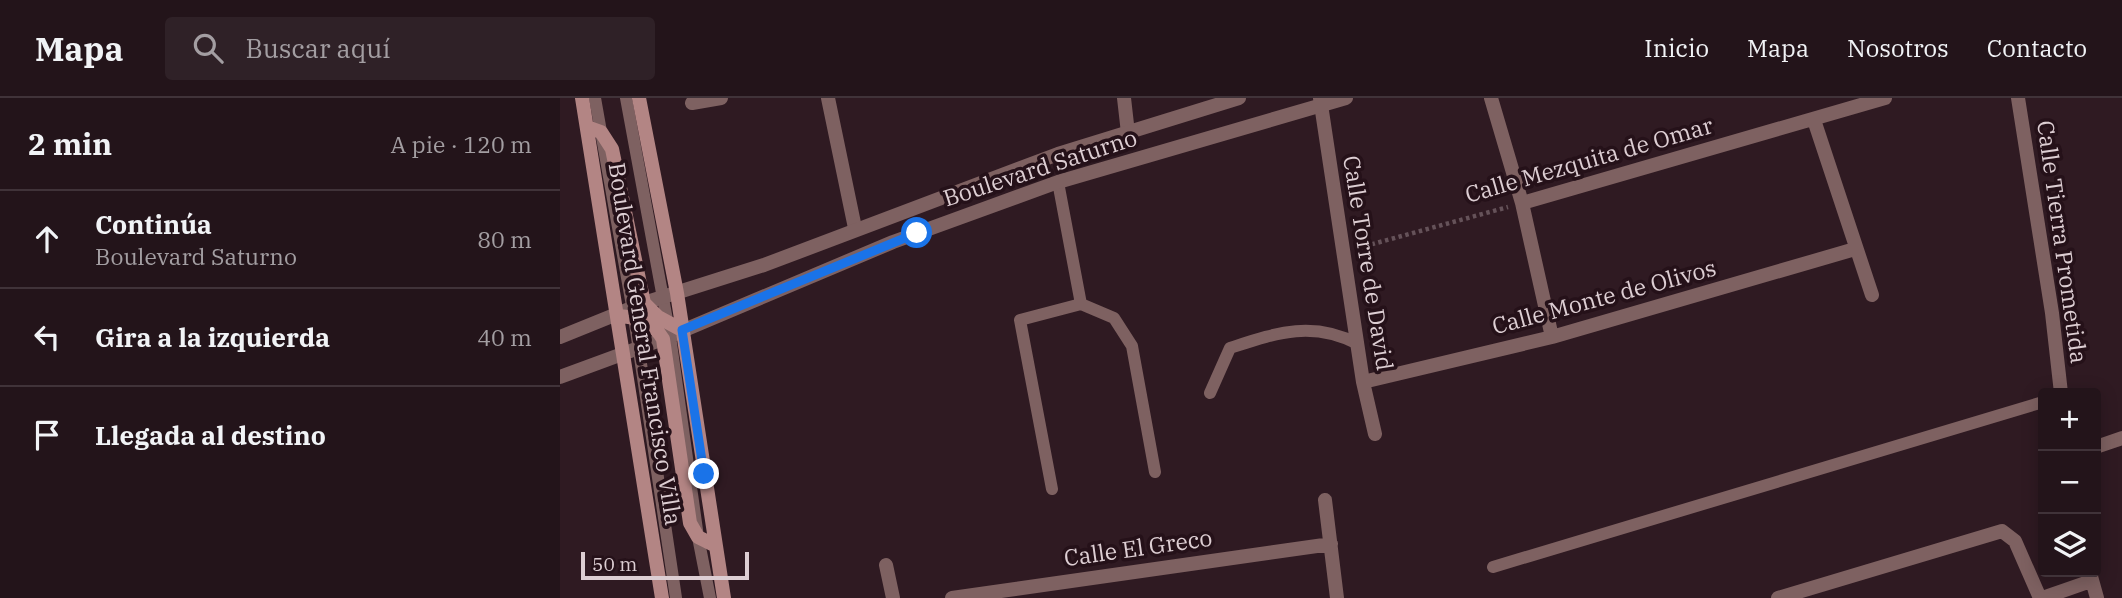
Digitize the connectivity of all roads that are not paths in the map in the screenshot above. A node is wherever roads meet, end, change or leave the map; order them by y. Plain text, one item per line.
1 (582, 98) edge
2 (595, 98) edge
3 (625, 98) edge
4 (639, 98) edge
5 (721, 98) edge
6 (828, 98) edge
7 (1124, 98) edge
8 (1240, 98) edge
9 (1346, 98) edge
10 (1491, 98) edge
11 (1885, 98) edge
12 (2018, 98) edge
13 (1321, 101) edge
14 (692, 103) dead end
15 (1814, 120) junction
16 (594, 129) junction
17 (1128, 133) junction
18 (1058, 182) junction
19 (1522, 203) junction
20 (856, 228) junction
21 (1855, 249) junction
22 (677, 293) junction
23 (1872, 295) dead end
24 (663, 297) junction
25 (1081, 304) junction
26 (637, 310) junction
27 (618, 316) junction
28 (671, 331) junction
29 (560, 337) edge
30 (1552, 337) junction
31 (1358, 344) junction
32 (630, 350) junction
33 (560, 377) edge
34 (1363, 382) junction
35 (2060, 388) edge
36 (1210, 393) dead end
37 (2038, 404) edge
38 (1375, 435) dead end
39 (2122, 439) edge
40 (2101, 445) edge
41 (1155, 472) dead end
42 (1052, 489) dead end
43 (1325, 500) dead end
44 (698, 537) junction
45 (1331, 544) junction
46 (716, 546) junction
47 (886, 565) dead end
48 (1493, 567) dead end
49 (2088, 577) edge
50 (2090, 577) edge
51 (662, 598) edge
52 (676, 598) edge
53 (710, 598) edge
54 (724, 598) edge
55 (893, 598) edge
56 (952, 598) edge
57 (1337, 598) edge
58 (1778, 598) edge
59 (2041, 598) edge
60 (2096, 598) edge

1 - 16 main road, Boulevard General Francisco Villa
2 - 16 lane
3 - 24 lane
4 - 22 main road, Boulevard General Francisco Villa
5 - 14 street
6 - 20 street
7 - 17 street
8 - 17 street, Boulevard Saturno
9 - 13 street, Boulevard Saturno
10 - 19 street
11 - 15 street, Calle Mezquita de Omar
12 - 35 street, Calle Tierra Prometida
13 - 18 street, Boulevard Saturno
13 - 31 street, Calle Torre de David
15 - 19 street, Calle Mezquita de Omar
15 - 21 street
16 - 26 main road
16 - 27 main road, Boulevard General Francisco Villa
17 - 20 street, Boulevard Saturno
18 - 25 lane
18 - 28 street, Boulevard Saturno
19 - 30 street
20 - 22 street, Boulevard Saturno
21 - 23 street
21 - 30 street, Calle Monte de Olivos
22 - 24 street, Boulevard Saturno
22 - 28 main road, Boulevard General Francisco Villa
24 - 26 street, Boulevard Saturno
24 - 28 lane
25 - 41 lane
25 - 42 lane
26 - 27 main road
26 - 28 main road
26 - 32 lane
27 - 29 street
27 - 32 main road, Boulevard General Francisco Villa
28 - 32 street, Boulevard Saturno
28 - 44 main road
28 - 46 main road, Boulevard General Francisco Villa
30 - 34 street, Calle Monte de Olivos
31 - 34 street, Calle Torre de David
31 - 36 lane
32 - 33 street, Boulevard Saturno
32 - 51 main road, Boulevard General Francisco Villa
32 - 52 lane
34 - 38 street, Calle Torre de David
37 - 48 lane
39 - 40 street
43 - 45 street
44 - 46 main road
44 - 53 lane
45 - 56 street, Calle El Greco
45 - 57 street
46 - 54 main road, Boulevard General Francisco Villa
47 - 55 street
49 - 59 street
50 - 60 street
58 - 59 street

